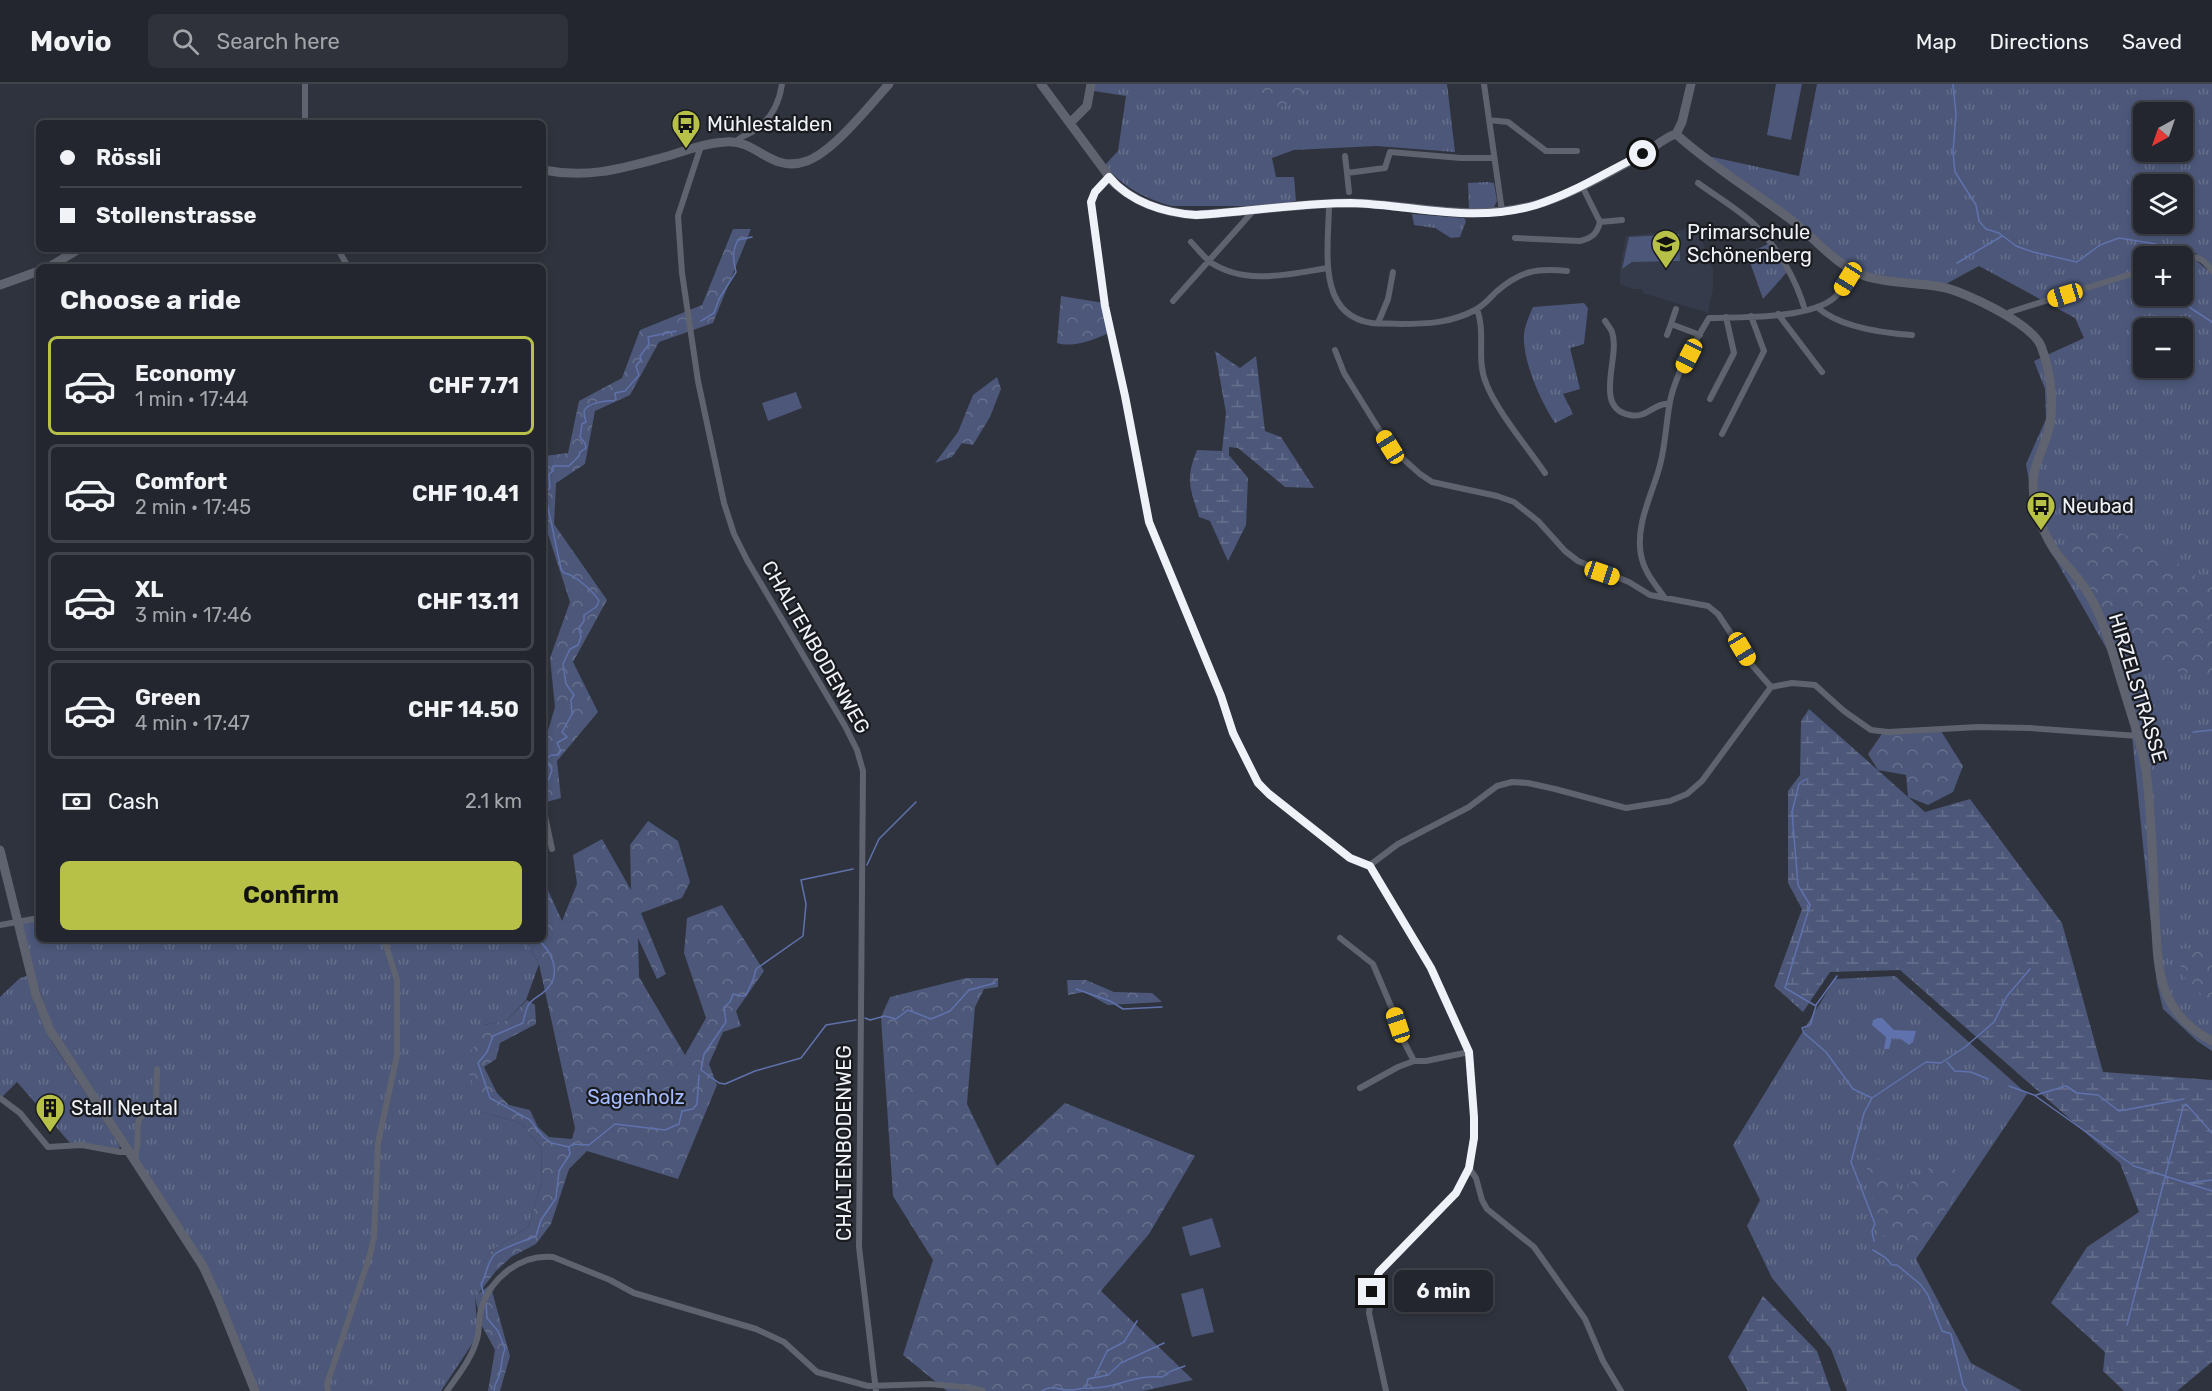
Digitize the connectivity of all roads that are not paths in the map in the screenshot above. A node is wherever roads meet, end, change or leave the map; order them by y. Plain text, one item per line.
1 (304, 84) edge
2 (782, 84) edge
3 (889, 84) edge
4 (1041, 84) edge
5 (1091, 84) edge
6 (1484, 84) edge
7 (1691, 84) edge
8 (305, 120) edge
9 (1489, 120) junction
10 (1070, 123) junction
11 (1677, 134) junction
12 (736, 142) junction
13 (701, 146) junction
14 (1578, 151) dead end
15 (1345, 156) dead end
16 (1494, 158) junction
17 (546, 170) edge
18 (1347, 173) junction
19 (1109, 177) junction
20 (1698, 183) dead end
21 (1582, 186) junction
22 (1349, 192) dead end
23 (1329, 204) junction
24 (1254, 210) junction
25 (1502, 212) junction
26 (1622, 220) dead end
27 (1600, 222) junction
28 (1515, 238) dead end
29 (1191, 242) dead end
30 (74, 252) edge
31 (2193, 256) edge
32 (1209, 261) junction
33 (54, 264) edge
34 (1328, 268) junction
35 (1567, 270) dead end
36 (1852, 270) junction
37 (2212, 271) edge
38 (36, 272) edge
39 (1393, 272) dead end
40 (2133, 273) edge
41 (0, 285) edge
42 (1173, 301) dead end
43 (1817, 308) junction
44 (1477, 309) junction
45 (1676, 309) dead end
46 (1805, 310) junction
47 (1778, 314) junction
48 (1751, 316) junction
49 (1726, 317) junction
50 (2007, 317) junction
51 (1605, 321) dead end
52 (1378, 323) junction
53 (1671, 324) junction
54 (1667, 335) dead end
55 (1700, 335) junction
56 (1912, 335) dead end
57 (1335, 350) dead end
58 (1822, 372) dead end
59 (1710, 399) dead end
60 (1670, 404) junction
61 (1722, 434) dead end
62 (1545, 473) dead end
63 (1666, 599) junction
64 (1771, 687) junction
65 (2138, 736) junction
66 (546, 821) edge
67 (552, 849) dead end
68 (0, 850) edge
69 (1370, 866) junction
70 (36, 919) edge
71 (18, 923) junction
72 (0, 925) edge
73 (1340, 938) dead end
74 (385, 942) edge
75 (2212, 1041) edge
76 (1469, 1052) junction
77 (1414, 1061) junction
78 (157, 1069) dead end
79 (1360, 1088) dead end
80 (0, 1098) edge
81 (131, 1155) junction
82 (1469, 1168) junction
83 (876, 1389) edge
84 (255, 1391) edge
85 (328, 1391) edge
86 (447, 1391) edge
87 (983, 1391) edge
88 (1386, 1391) edge
89 (1621, 1391) edge

1 - 8 street
2 - 12 street
3 - 12 street
4 - 10 street
5 - 10 street
6 - 9 street
7 - 11 street
9 - 14 street
9 - 16 street
10 - 19 street
11 - 21 street
11 - 36 street, HIRZELSTRASSE
12 - 13 street
13 - 17 street
13 - 83 street, CHALTENBODENWEG
15 - 18 street
16 - 18 street
16 - 25 street
18 - 22 street
19 - 24 street
19 - 69 street
20 - 46 street
21 - 25 street
21 - 27 street
23 - 24 street
23 - 25 street
23 - 34 street
24 - 32 street
26 - 27 street
27 - 28 street
29 - 32 street
30 - 33 street
31 - 37 street
32 - 34 street
32 - 42 street
34 - 52 street
35 - 44 street
36 - 43 street
36 - 50 street, HIRZELSTRASSE
38 - 41 street
39 - 52 street
40 - 50 street
43 - 46 street
43 - 56 street
44 - 52 street
44 - 62 street
45 - 53 street
46 - 47 street
47 - 48 street
47 - 58 street
48 - 49 street
48 - 61 street
49 - 55 street
49 - 59 street
50 - 65 street, HIRZELSTRASSE
51 - 60 street
53 - 54 street
53 - 55 street
55 - 60 street
57 - 63 street
60 - 63 street
63 - 64 street
64 - 65 street
64 - 69 street
65 - 75 street, HIRZELSTRASSE
66 - 67 street
68 - 71 street
69 - 76 street
70 - 71 street
71 - 72 street
71 - 81 street
73 - 77 street
74 - 85 street
76 - 77 street
76 - 82 street
77 - 79 street
78 - 81 street
80 - 81 street
81 - 84 street
82 - 88 street
82 - 89 street
83 - 86 street
83 - 87 street

